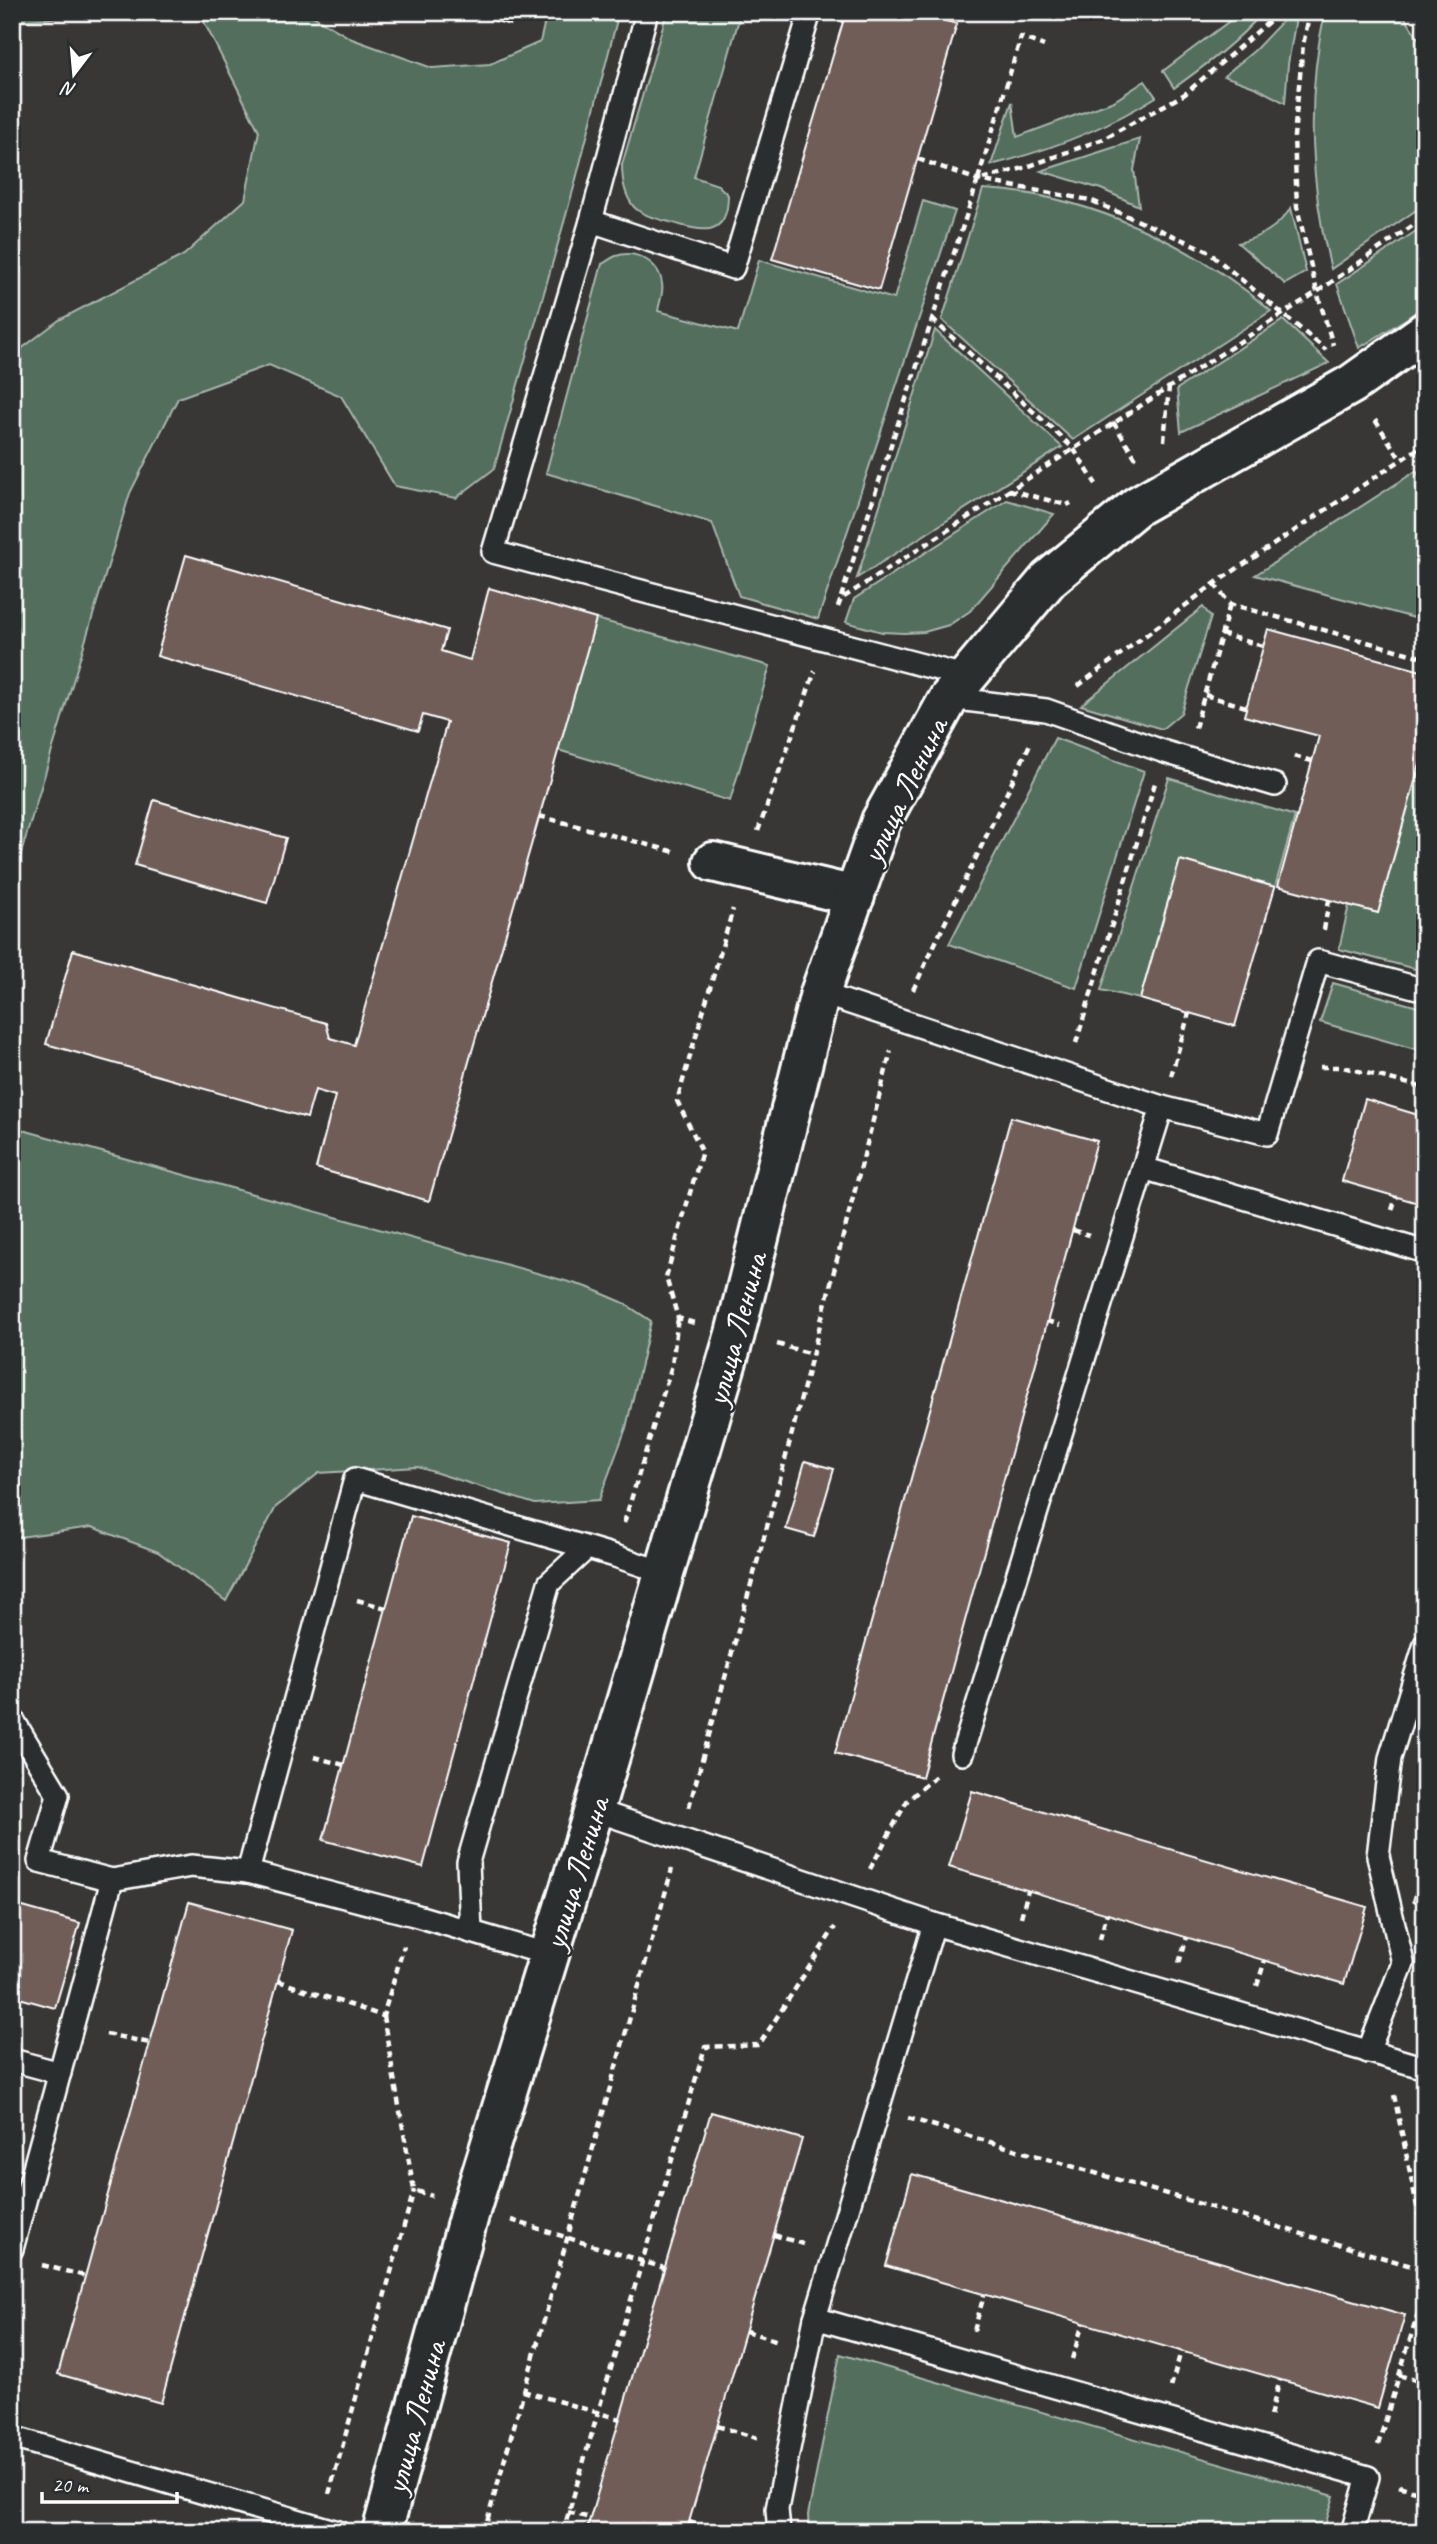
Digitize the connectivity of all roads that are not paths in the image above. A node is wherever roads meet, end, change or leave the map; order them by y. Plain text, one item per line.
1 (647, 12) edge
2 (810, 12) edge
3 (591, 220) junction
4 (1418, 341) edge
5 (958, 687) junction
6 (1275, 785) dead end
7 (728, 865) road end
8 (855, 896) junction
9 (1425, 990) edge
10 (820, 993) junction
11 (1162, 1107) junction
12 (1143, 1168) junction
13 (1425, 1252) edge
14 (587, 1548) junction
15 (665, 1573) junction
16 (1425, 1644) edge
17 (12, 1718) edge
18 (962, 1754) road end
19 (594, 1810) junction
20 (248, 1872) junction
21 (113, 1880) junction
22 (934, 1924) junction
23 (471, 1932) junction
24 (550, 1955) junction
25 (1377, 2054) junction
26 (12, 2060) edge
27 (1425, 2068) edge
28 (60, 2073) junction
29 (12, 2249) edge
30 (815, 2318) junction
31 (12, 2437) edge
32 (329, 2529) edge
33 (382, 2532) edge
34 (779, 2532) edge
35 (1352, 2532) edge

1 - 3 lane
2 - 3 lane
3 - 5 lane
4 - 5 street, улица Ленина
5 - 6 lane
5 - 8 street, улица Ленина
7 - 8 street
8 - 10 street, улица Ленина
9 - 11 lane
10 - 11 lane
10 - 15 street, улица Ленина
11 - 12 lane
12 - 13 lane
12 - 18 lane
14 - 15 lane
14 - 20 lane
14 - 23 lane
15 - 19 street, улица Ленина
16 - 25 lane
17 - 21 lane
19 - 22 lane
19 - 24 street, улица Ленина
20 - 21 lane
20 - 23 lane
21 - 28 lane
22 - 25 lane
22 - 30 lane
23 - 24 lane
24 - 33 street, улица Ленина
25 - 27 lane
26 - 28 lane
28 - 29 lane
30 - 34 lane
30 - 35 lane
31 - 32 lane

